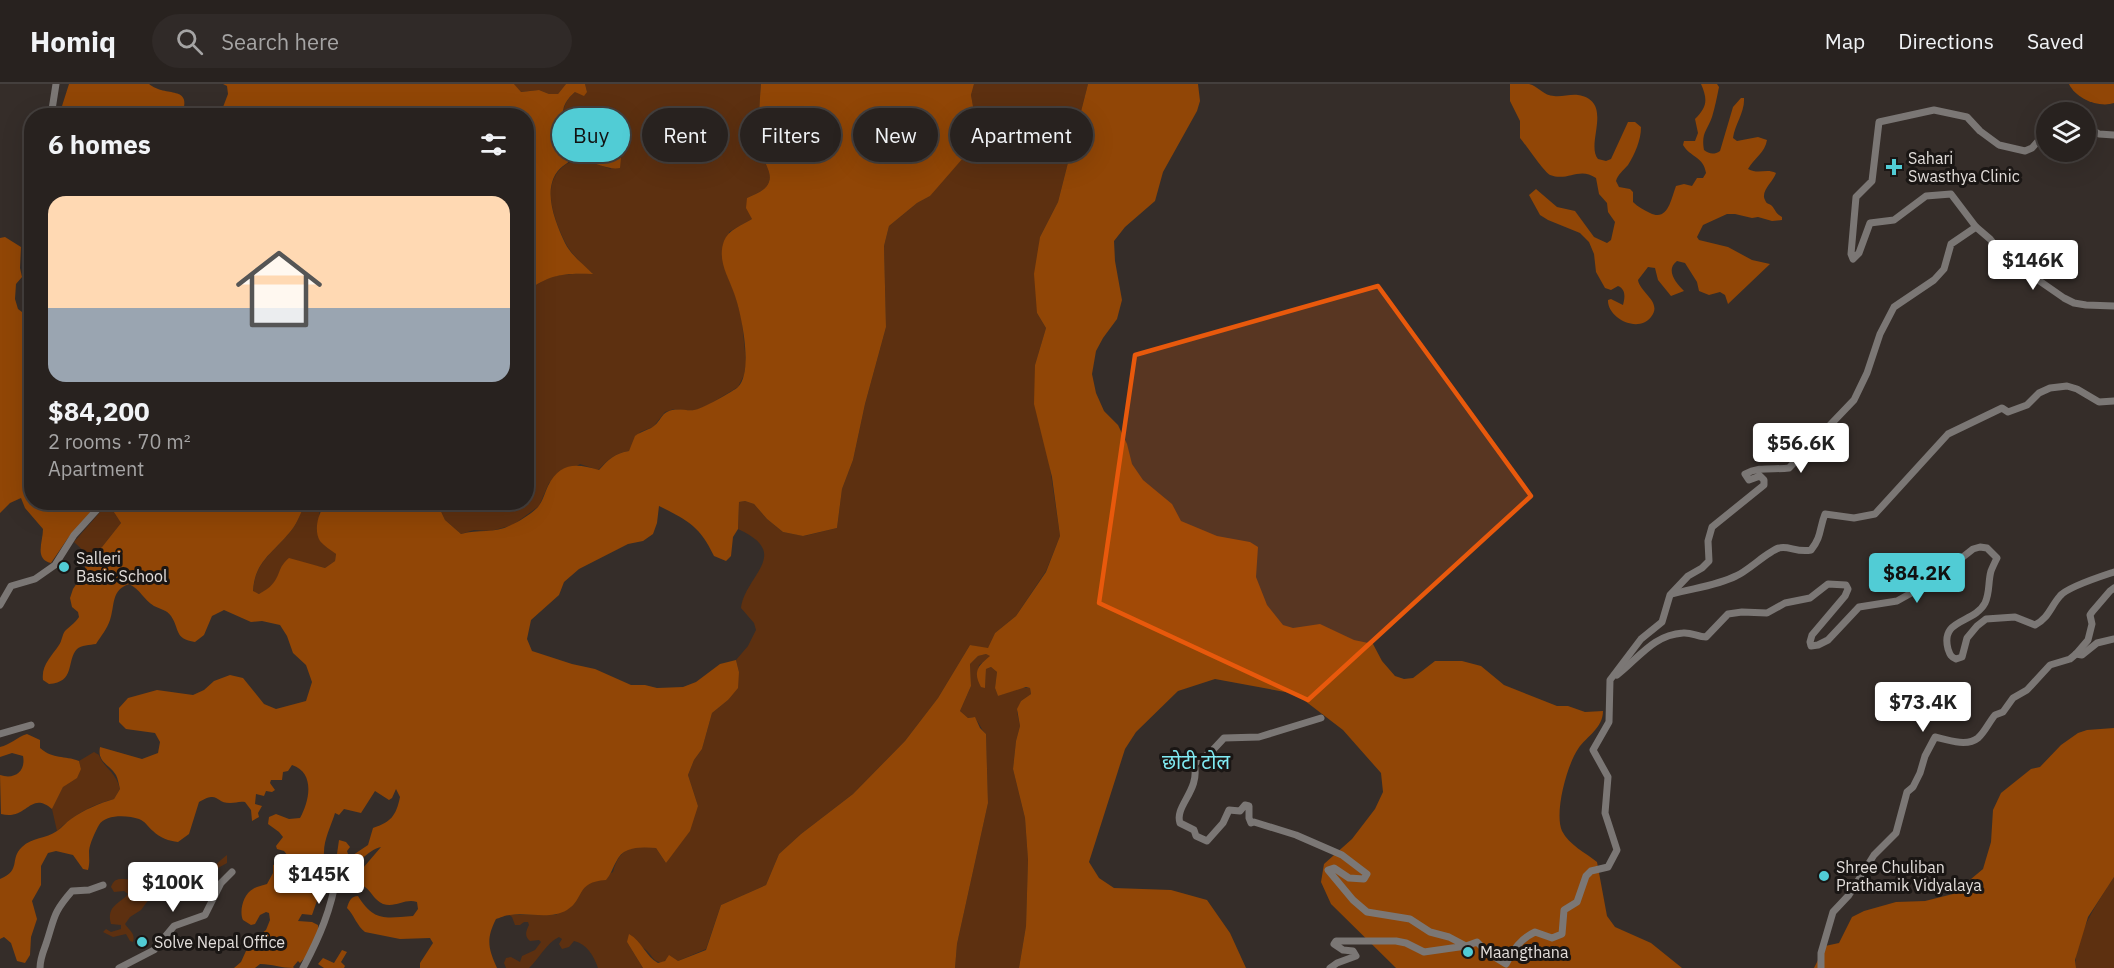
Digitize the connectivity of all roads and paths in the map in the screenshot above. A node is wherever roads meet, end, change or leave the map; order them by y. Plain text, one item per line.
1 (56, 84) edge
2 (52, 108) edge
3 (2096, 132) edge
4 (2114, 135) edge
5 (2036, 143) edge
6 (1976, 227) junction
7 (2114, 306) edge
8 (2114, 401) edge
9 (97, 510) edge
10 (2114, 572) edge
11 (2114, 588) edge
12 (1670, 595) junction
13 (0, 605) edge
14 (2114, 639) edge
15 (2076, 654) junction
16 (1610, 680) junction
17 (1321, 718) dead end
18 (31, 725) dead end
19 (0, 734) edge
20 (353, 867) dead end
21 (232, 872) dead end
22 (103, 885) dead end
23 (1466, 946) junction
24 (40, 968) edge
25 (119, 968) edge
26 (303, 968) edge
27 (1330, 968) edge
28 (1821, 968) edge

1 - 2 street
3 - 4 street
5 - 6 street
6 - 7 street
6 - 12 street
8 - 12 street
9 - 13 street
10 - 16 street
11 - 15 street
12 - 16 street
14 - 15 street
15 - 28 street
16 - 23 street
17 - 23 street
18 - 19 street
20 - 26 street
21 - 25 street
22 - 24 street
23 - 27 street

